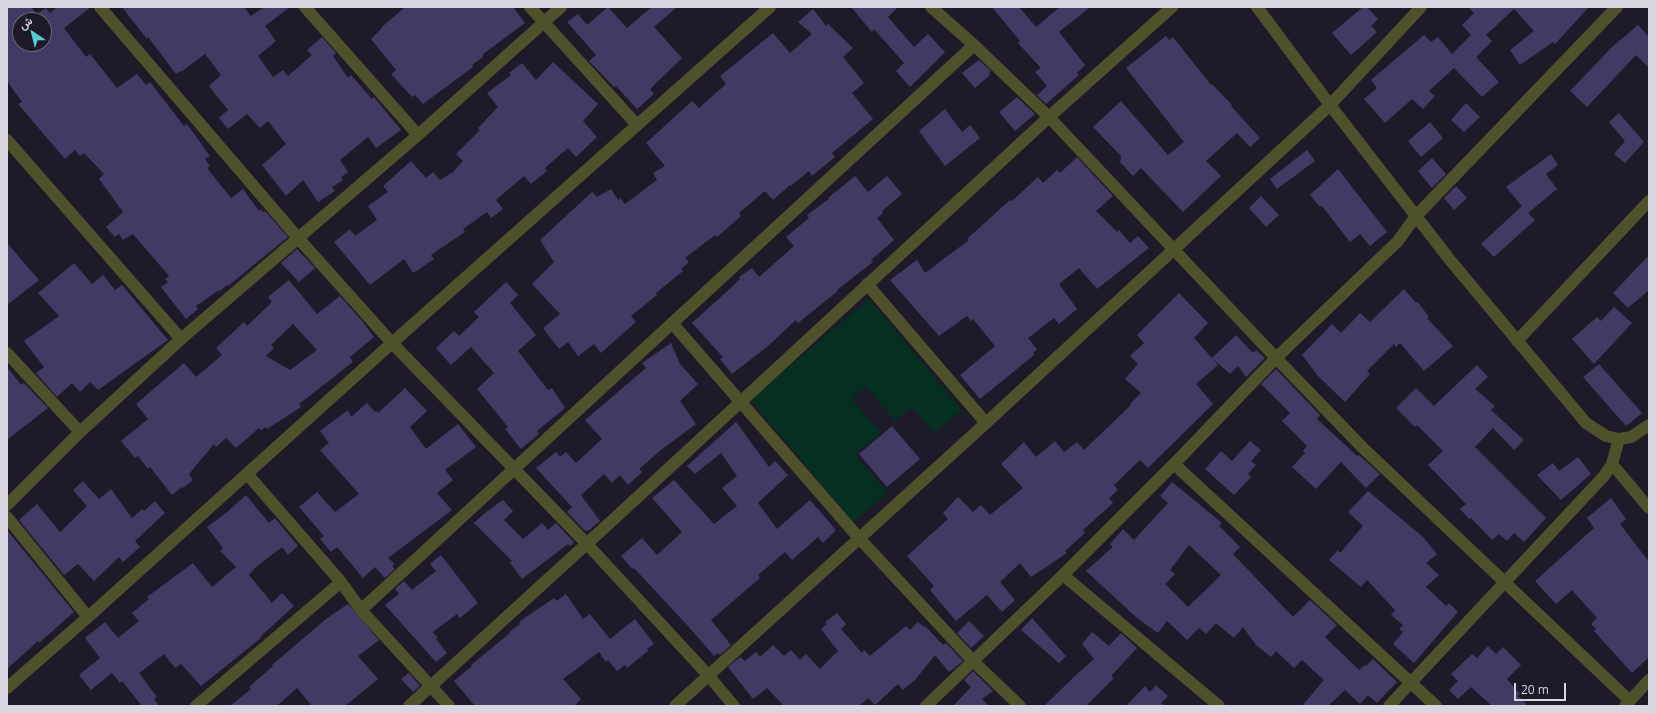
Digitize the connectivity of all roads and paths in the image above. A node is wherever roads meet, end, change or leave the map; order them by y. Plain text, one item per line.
1 (100, 7) edge
2 (305, 7) edge
3 (530, 7) edge
4 (561, 7) edge
5 (770, 7) edge
6 (931, 7) edge
7 (1172, 7) edge
8 (1257, 7) edge
9 (1421, 7) edge
10 (1617, 7) edge
11 (544, 22) junction
12 (974, 44) junction
13 (1330, 105) junction
14 (1048, 117) junction
15 (637, 125) junction
16 (418, 135) junction
17 (7, 140) edge
18 (1649, 201) edge
19 (1416, 216) junction
20 (298, 238) junction
21 (1174, 250) junction
22 (867, 284) junction
23 (672, 323) junction
24 (181, 339) junction
25 (1517, 341) junction
26 (392, 342) junction
27 (7, 353) edge
28 (1276, 358) junction
29 (741, 402) junction
30 (986, 423) junction
31 (1649, 425) edge
32 (80, 432) junction
33 (1619, 439) junction
34 (1174, 464) junction
35 (1612, 464) junction
36 (513, 470) junction
37 (248, 475) junction
38 (7, 505) edge
39 (1649, 508) edge
40 (7, 517) edge
41 (859, 538) junction
42 (587, 544) junction
43 (1063, 575) junction
44 (342, 582) junction
45 (1505, 582) junction
46 (361, 610) junction
47 (88, 618) junction
48 (973, 661) junction
49 (708, 675) junction
50 (1649, 680) edge
51 (1411, 683) junction
52 (431, 686) junction
53 (7, 688) edge
54 (1628, 703) edge
55 (196, 706) edge
56 (409, 706) edge
57 (449, 706) edge
58 (675, 706) edge
59 (734, 706) edge
60 (926, 706) edge
61 (1020, 706) edge
62 (1219, 706) edge
63 (1389, 706) edge
64 (1436, 706) edge

1 - 20 street
2 - 16 street
3 - 11 street
4 - 11 street
5 - 15 street
6 - 12 street
7 - 14 street
8 - 13 street
9 - 13 street
10 - 19 street
11 - 15 street
11 - 16 street
12 - 14 street
12 - 23 street
13 - 19 street
13 - 21 street
14 - 21 street
14 - 22 street
15 - 26 street
16 - 20 street
17 - 24 street
18 - 25 street
19 - 25 street
19 - 28 street
20 - 24 street
20 - 26 street
21 - 28 street
21 - 30 street
22 - 29 street
22 - 30 street
23 - 29 street
23 - 36 street
24 - 32 street
25 - 33 street
26 - 36 street
26 - 37 street
27 - 32 street
28 - 34 street
28 - 45 street
29 - 41 street
29 - 42 street
30 - 41 street
31 - 33 street
32 - 38 street
33 - 35 street
34 - 43 street
34 - 51 street
35 - 39 street
35 - 45 street
36 - 42 street
36 - 46 street
37 - 44 street
37 - 47 street
40 - 47 street
41 - 48 street
41 - 49 street
42 - 49 street
42 - 52 street
43 - 48 street
43 - 62 street
44 - 46 street
44 - 55 street
45 - 51 street
45 - 54 street
46 - 52 street
47 - 53 street
48 - 60 street
48 - 61 street
49 - 58 street
49 - 59 street
50 - 54 street
51 - 63 street
51 - 64 street
52 - 56 street
52 - 57 street

